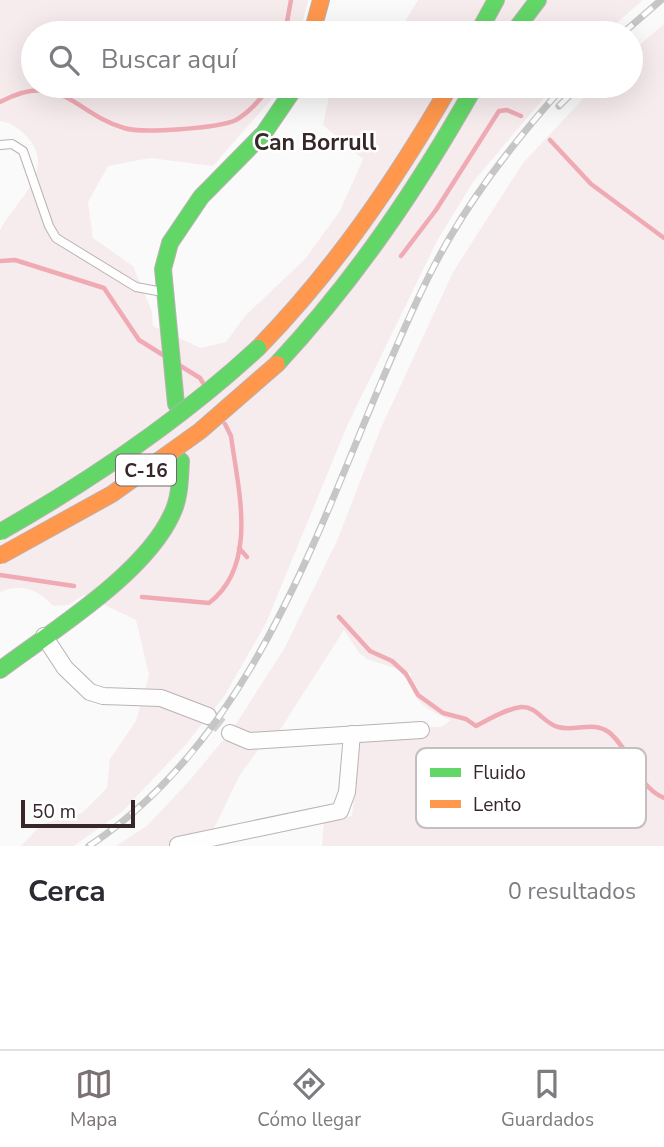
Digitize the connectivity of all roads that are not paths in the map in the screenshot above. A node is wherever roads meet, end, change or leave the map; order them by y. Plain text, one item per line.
1 (321, 0) edge
2 (496, 0) edge
3 (520, 0) edge
4 (538, 0) edge
5 (315, 21) edge
6 (485, 21) edge
7 (509, 21) edge
8 (522, 21) edge
9 (288, 98) edge
10 (443, 98) edge
11 (468, 98) edge
12 (0, 145) edge
13 (166, 292) junction
14 (176, 404) dead end
15 (181, 461) dead end
16 (0, 531) edge
17 (0, 556) edge
18 (44, 636) junction
19 (0, 670) edge
20 (208, 716) tunnel mouth
21 (421, 730) dead end
22 (230, 733) tunnel mouth
23 (352, 734) junction
24 (178, 845) edge

1 - 5 main road
2 - 6 main road
3 - 7 main road
4 - 8 main road
9 - 13 main road
10 - 16 main road, C-16, bridge
11 - 17 main road, C-16, bridge
12 - 13 lane
13 - 14 main road
15 - 18 main road
18 - 19 main road
18 - 20 street
21 - 23 street
22 - 23 street
23 - 24 street

